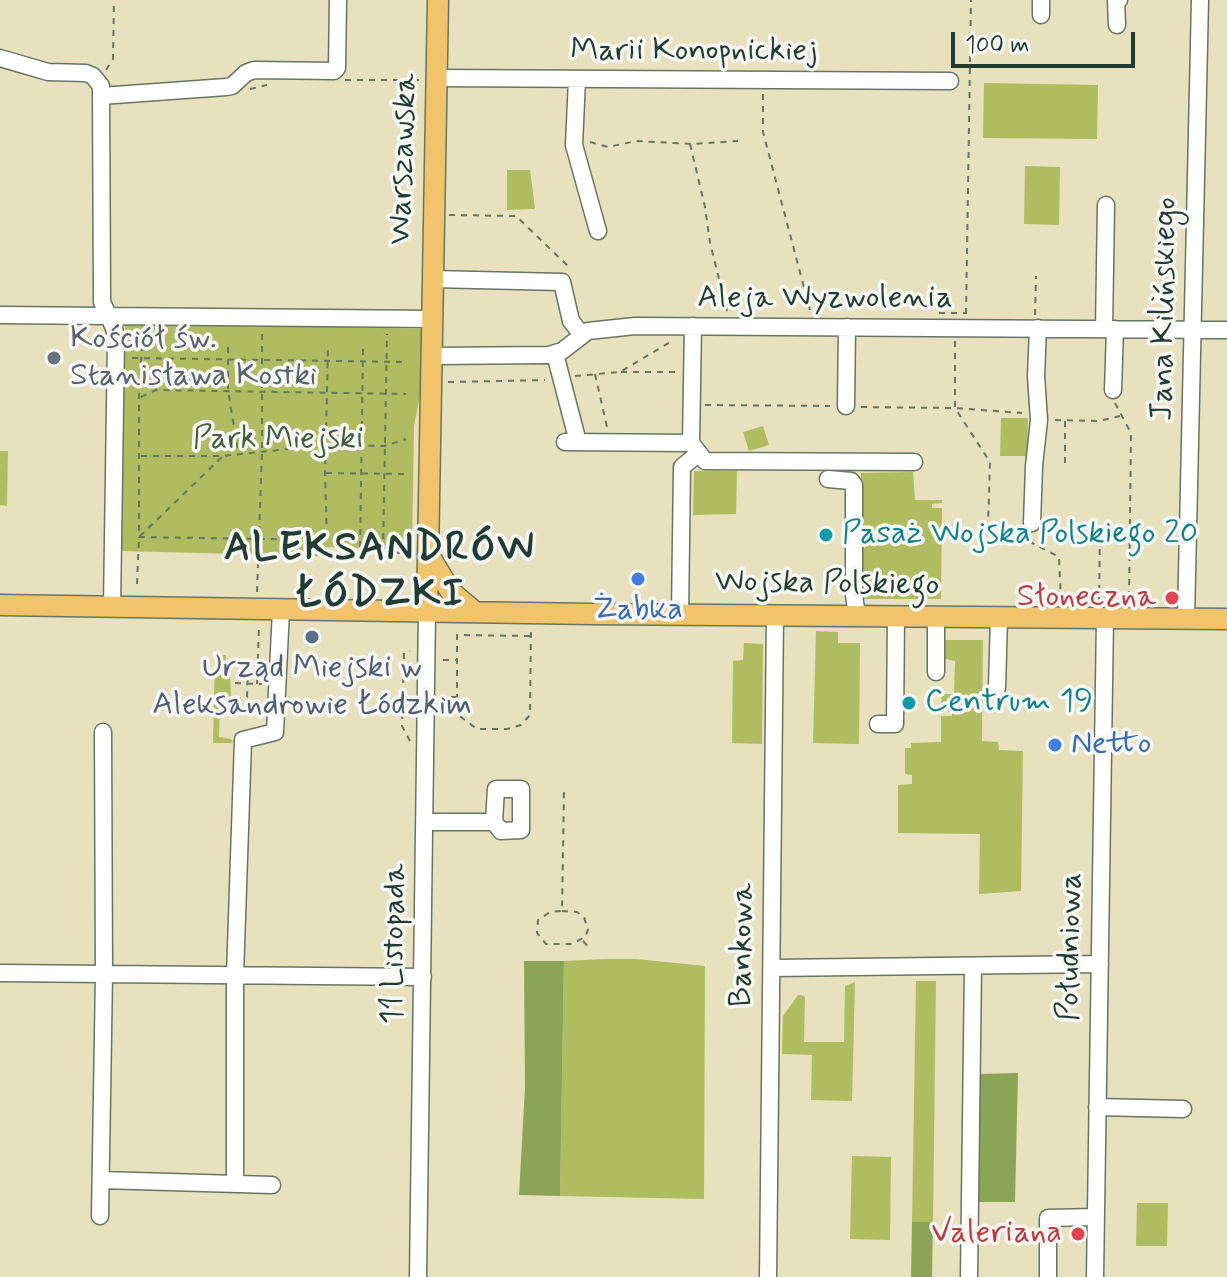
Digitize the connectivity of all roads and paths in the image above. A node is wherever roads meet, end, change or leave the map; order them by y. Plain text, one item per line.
1 (114, 0) edge
2 (338, 0) edge
3 (438, 0) edge
4 (971, 0) edge
5 (1119, 0) edge
6 (1200, 0) edge
7 (1117, 25) dead end
8 (0, 58) edge
9 (437, 78) junction
10 (577, 79) junction
11 (339, 80) dead end
12 (763, 80) junction
13 (950, 81) dead end
14 (270, 85) dead end
15 (100, 88) junction
16 (245, 90) dead end
17 (574, 138) junction
18 (738, 141) dead end
19 (690, 144) junction
20 (1106, 205) dead end
21 (449, 215) dead end
22 (598, 231) dead end
23 (570, 268) dead end
24 (1036, 276) dead end
25 (432, 279) junction
26 (966, 314) dead end
27 (0, 315) edge
28 (109, 316) junction
29 (262, 317) junction
30 (728, 318) dead end
31 (387, 319) junction
32 (432, 319) junction
33 (812, 319) dead end
34 (1036, 322) junction
35 (693, 326) junction
36 (847, 327) junction
37 (1109, 329) junction
38 (1194, 330) junction
39 (1227, 330) edge
40 (582, 335) junction
41 (955, 340) dead end
42 (142, 345) dead end
43 (228, 347) dead end
44 (328, 348) dead end
45 (363, 349) dead end
46 (555, 354) junction
47 (431, 356) junction
48 (125, 358) dead end
49 (142, 358) junction
50 (228, 359) junction
51 (261, 360) junction
52 (327, 360) junction
53 (363, 361) junction
54 (386, 361) junction
55 (407, 362) dead end
56 (620, 372) dead end
57 (692, 372) junction
58 (594, 373) dead end
59 (228, 390) junction
60 (1113, 390) joint
61 (261, 391) junction
62 (327, 392) junction
63 (362, 393) junction
64 (385, 394) junction
65 (406, 394) dead end
66 (139, 398) junction
67 (691, 405) junction
68 (846, 406) junction
69 (955, 408) junction
70 (1121, 415) junction
71 (1039, 417) junction
72 (1065, 420) junction
73 (406, 439) dead end
74 (610, 442) junction
75 (326, 445) junction
76 (361, 446) junction
77 (384, 446) junction
78 (695, 448) junction
79 (262, 452) junction
80 (239, 455) junction
81 (138, 456) junction
82 (222, 456) junction
83 (914, 462) dead end
84 (1065, 469) dead end
85 (325, 473) junction
86 (361, 473) junction
87 (384, 474) junction
88 (405, 474) dead end
89 (828, 479) dead end
90 (1032, 523) dead end
91 (1130, 527) junction
92 (139, 537) junction
93 (258, 539) junction
94 (383, 553) junction
95 (404, 553) dead end
96 (428, 553) junction
97 (137, 584) dead end
98 (257, 594) dead end
99 (0, 605) edge
100 (1061, 605) dead end
101 (1129, 606) dead end
102 (112, 607) junction
103 (281, 610) junction
104 (427, 611) junction
105 (475, 612) junction
106 (1102, 612) junction
107 (680, 614) junction
108 (775, 615) junction
109 (857, 616) junction
110 (896, 616) junction
111 (936, 617) junction
112 (999, 617) junction
113 (1186, 619) junction
114 (1227, 619) edge
115 (259, 620) dead end
116 (531, 624) dead end
117 (530, 636) junction
118 (438, 660) dead end
119 (457, 660) junction
120 (235, 664) dead end
121 (248, 664) junction
122 (258, 665) junction
123 (278, 666) junction
124 (936, 672) dead end
125 (235, 683) dead end
126 (247, 684) junction
127 (257, 684) junction
128 (277, 685) junction
129 (997, 688) dead end
130 (438, 697) dead end
131 (458, 697) junction
132 (235, 699) dead end
133 (878, 724) dead end
134 (103, 732) dead end
135 (564, 791) dead end
136 (425, 822) junction
137 (494, 822) dead end
138 (562, 911) junction
139 (582, 940) junction
140 (591, 950) dead end
141 (1100, 964) junction
142 (973, 966) junction
143 (772, 968) junction
144 (0, 973) edge
145 (104, 974) junction
146 (235, 976) junction
147 (423, 977) junction
148 (1097, 1107) junction
149 (1183, 1109) dead end
150 (101, 1180) junction
151 (235, 1184) junction
152 (272, 1185) dead end
153 (100, 1216) dead end
154 (1096, 1217) junction
155 (418, 1277) edge
156 (768, 1277) edge
157 (969, 1277) edge
158 (1048, 1277) edge
159 (1095, 1277) edge

1 - 15 path
2 - 15 street
3 - 9 main road, Warszawska
4 - 26 path
5 - 7 street
6 - 38 street, Jana Kilińskiego
8 - 15 street
9 - 10 street, Marii Konopnickiej
9 - 11 path
9 - 25 main road, Warszawska
10 - 12 street, Marii Konopnickiej
10 - 17 street
12 - 13 street, Marii Konopnickiej
12 - 33 path
14 - 16 path
15 - 28 street
17 - 19 path
17 - 22 street
18 - 19 path
19 - 30 path
20 - 37 street
21 - 23 path
24 - 34 path
25 - 32 main road, Warszawska
25 - 40 street
27 - 28 street
28 - 29 street
28 - 102 street
29 - 31 street
29 - 51 path
31 - 32 street
31 - 54 path
32 - 47 main road, Warszawska
34 - 36 street, Aleja Wyzwolenia
34 - 37 street, Aleja Wyzwolenia
34 - 71 street
35 - 36 street, Aleja Wyzwolenia
35 - 40 street, Aleja Wyzwolenia
35 - 57 street
36 - 68 street
37 - 38 street, Aleja Wyzwolenia
37 - 60 street
38 - 39 street, Aleja Wyzwolenia
38 - 113 street, Jana Kilińskiego
40 - 46 street, Aleja Wyzwolenia
41 - 69 path
42 - 49 path
43 - 50 path
44 - 52 path
45 - 53 path
46 - 47 street
46 - 74 street
47 - 96 main road, Warszawska
48 - 49 path
49 - 50 path
49 - 66 path
50 - 51 path
50 - 59 path
51 - 52 path
51 - 61 path
52 - 53 path
52 - 62 path
53 - 54 path
53 - 63 path
54 - 55 path
54 - 64 path
56 - 57 path
57 - 67 street
58 - 74 path
59 - 61 path
59 - 66 path
59 - 80 path
60 - 70 path
61 - 62 path
61 - 79 path
62 - 63 path
62 - 75 path
63 - 64 path
63 - 76 path
64 - 65 path
64 - 77 path
66 - 81 path
67 - 68 path
67 - 78 street
68 - 69 path
69 - 71 path
69 - 100 path
70 - 72 path
70 - 91 path
71 - 72 path
71 - 90 street
72 - 84 path
73 - 77 path
74 - 78 street
75 - 76 path
75 - 79 path
75 - 85 path
76 - 77 path
76 - 86 path
77 - 87 path
78 - 83 street
78 - 107 street
79 - 80 path
79 - 93 path
80 - 82 path
81 - 82 path
81 - 92 path
82 - 92 path
85 - 86 path
85 - 93 path
86 - 87 path
86 - 94 path
87 - 88 path
87 - 94 path
89 - 109 street
91 - 101 path
91 - 106 path
92 - 93 path
92 - 97 path
93 - 98 path
94 - 95 path
96 - 104 main road, Warszawska
96 - 105 main road
99 - 102 main road, Wojska Polskiego
102 - 103 main road, Wojska Polskiego
103 - 104 main road, Wojska Polskiego
103 - 123 street
104 - 105 main road, Wojska Polskiego
104 - 136 street, 11 Listopada
105 - 107 main road, Wojska Polskiego
106 - 112 main road, Wojska Polskiego
106 - 113 main road, Wojska Polskiego
106 - 141 street, Południowa
107 - 108 main road, Wojska Polskiego
108 - 109 main road, Wojska Polskiego
108 - 143 street, Bankowa
109 - 110 main road, Wojska Polskiego
110 - 111 main road, Wojska Polskiego
110 - 133 street
111 - 112 main road, Wojska Polskiego
111 - 124 street
112 - 129 street
113 - 114 main road, Wojska Polskiego
115 - 122 path
116 - 117 path
117 - 119 path
117 - 131 path
118 - 119 path
119 - 131 path
120 - 121 path
121 - 122 path
121 - 126 path
122 - 123 path
122 - 127 path
123 - 128 street
125 - 126 path
126 - 127 path
126 - 132 path
127 - 128 path
128 - 146 street
130 - 131 path
134 - 145 street
135 - 138 path
136 - 137 street
136 - 147 street, 11 Listopada
138 - 139 path
138 - 139 path
139 - 140 path
141 - 142 street
141 - 148 street, Południowa
142 - 143 street
142 - 157 street
143 - 156 street, Bankowa
144 - 145 street
145 - 146 street
145 - 150 street
146 - 147 street
146 - 151 street
147 - 155 street, 11 Listopada
148 - 149 street
148 - 154 street, Południowa
150 - 151 street
150 - 153 street
151 - 152 street
154 - 158 street
154 - 159 street, Południowa

